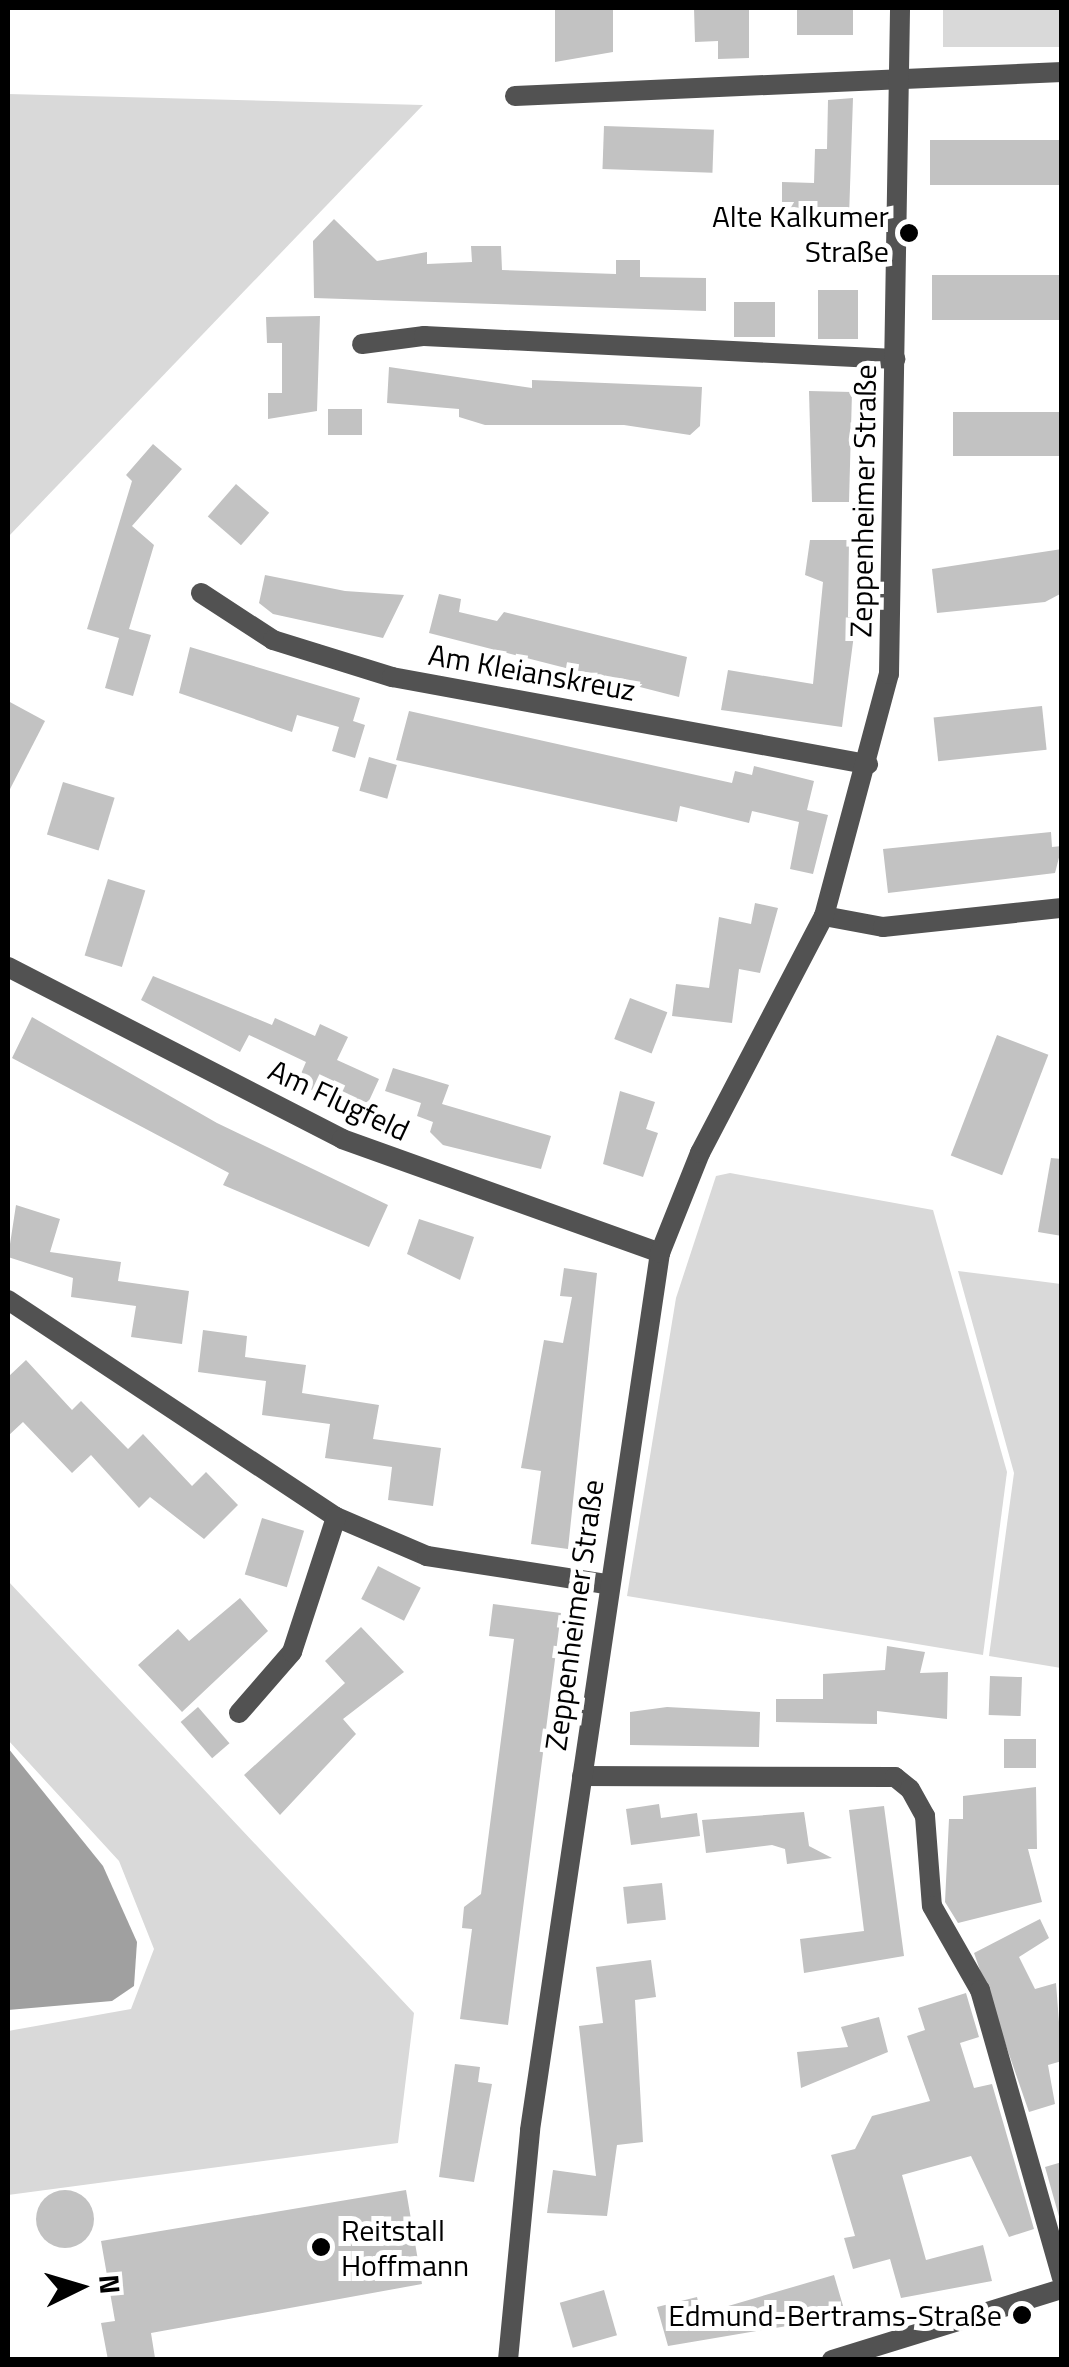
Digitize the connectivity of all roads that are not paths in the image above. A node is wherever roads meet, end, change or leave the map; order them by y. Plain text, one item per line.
1 (900, 8) edge
2 (1062, 72) edge
3 (900, 78) junction
4 (515, 96) dead end
5 (362, 344) dead end
6 (895, 359) junction
7 (201, 593) dead end
8 (868, 764) junction
9 (1062, 908) edge
10 (824, 916) junction
11 (8, 967) edge
12 (660, 1252) junction
13 (8, 1300) edge
14 (336, 1516) junction
15 (606, 1584) junction
16 (239, 1713) dead end
17 (582, 1776) junction
18 (1062, 2278) edge
19 (1062, 2289) edge
20 (508, 2360) edge
21 (832, 2360) edge

1 - 3 street, Zeppenheimer Straße
2 - 3 street
3 - 4 street
3 - 6 street, Zeppenheimer Straße
5 - 6 street
6 - 8 street, Zeppenheimer Straße
7 - 8 street, Am Kleianskreuz
8 - 10 street, Zeppenheimer Straße
9 - 10 street
10 - 12 street, Zeppenheimer Straße
11 - 12 street, Am Flugfeld
12 - 15 street, Zeppenheimer Straße
13 - 14 street
14 - 15 street
14 - 16 street
15 - 17 street, Zeppenheimer Straße
17 - 18 street
17 - 20 street, Zeppenheimer Straße
19 - 21 street

